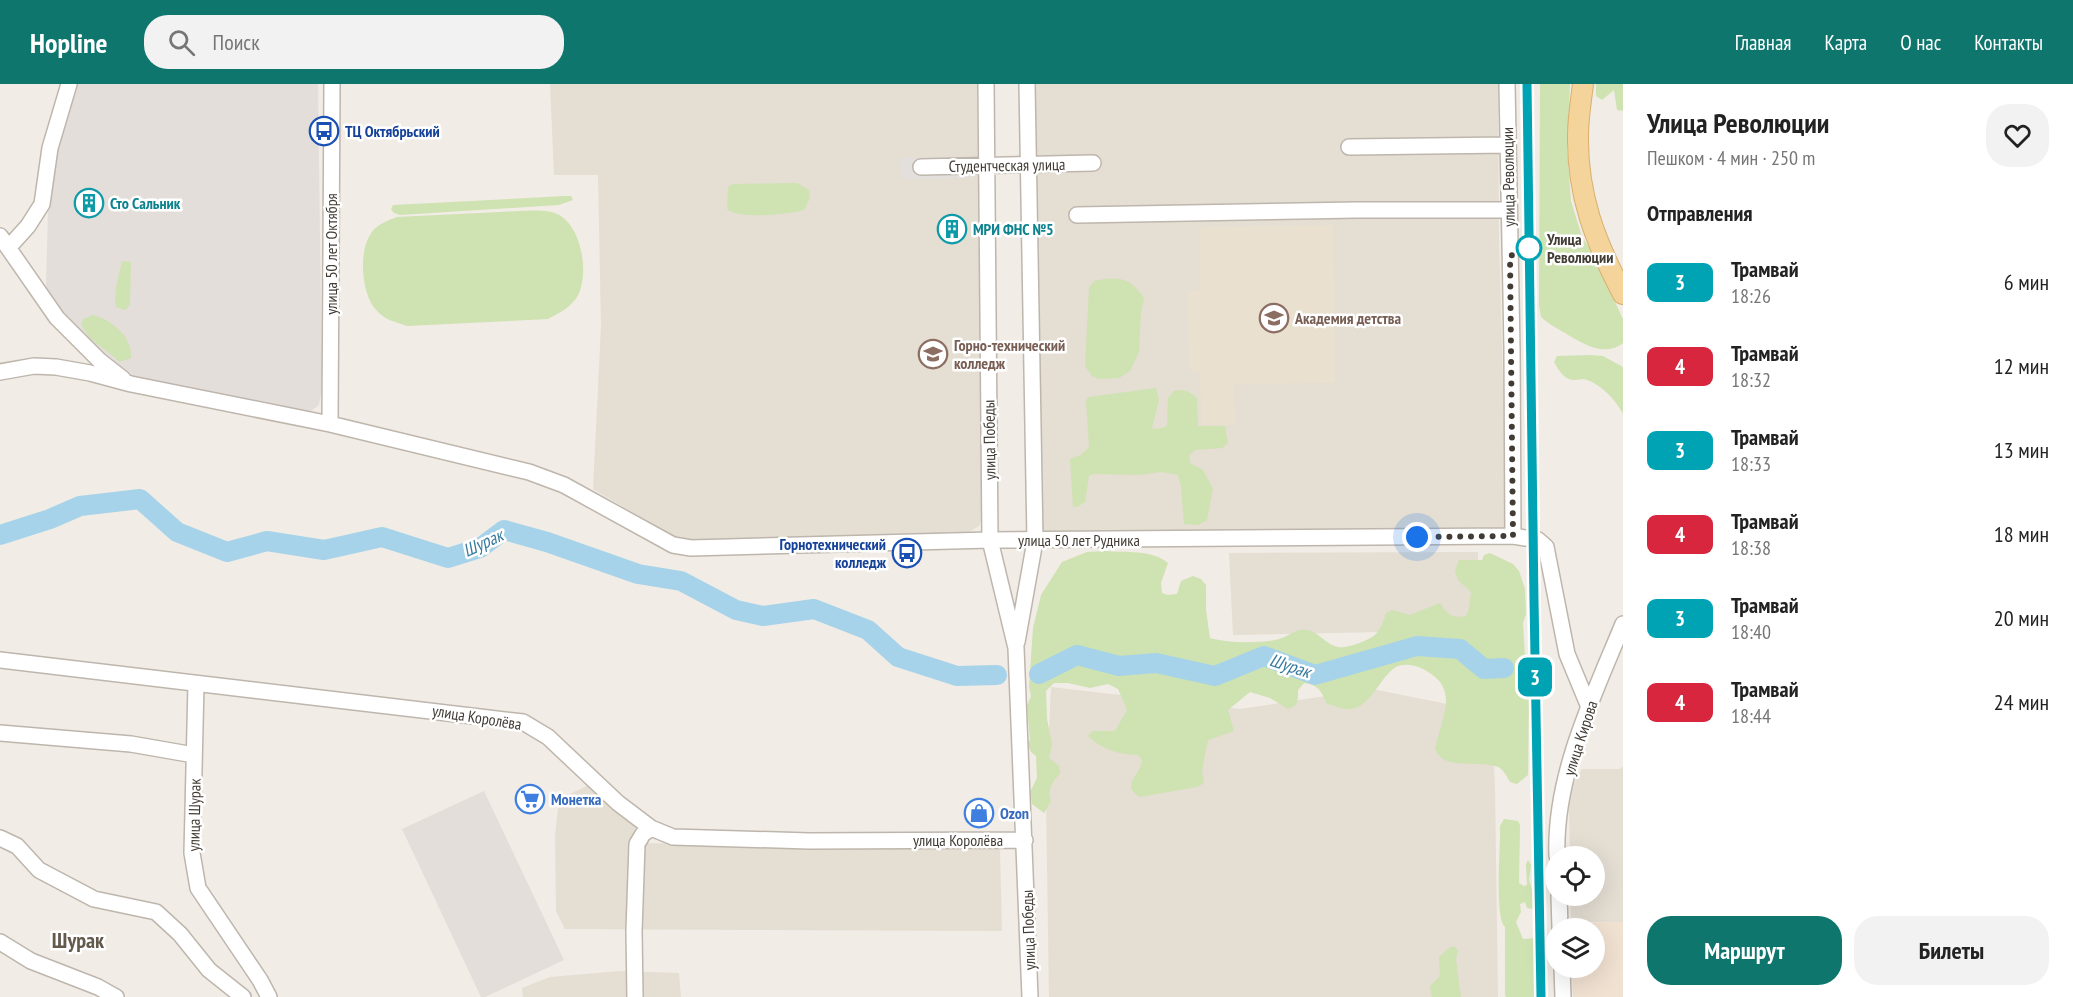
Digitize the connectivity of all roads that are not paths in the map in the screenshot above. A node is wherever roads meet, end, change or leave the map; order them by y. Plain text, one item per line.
1 (69, 84) edge
2 (332, 84) edge
3 (986, 84) edge
4 (1027, 84) edge
5 (1507, 84) edge
6 (1583, 84) edge
7 (1508, 145) junction
8 (1349, 147) dead end
9 (1093, 163) dead end
10 (1029, 165) junction
11 (986, 166) junction
12 (921, 167) dead end
13 (1509, 210) junction
14 (1077, 215) dead end
15 (5, 242) edge
16 (1623, 294) edge
17 (0, 372) edge
18 (130, 384) junction
19 (330, 424) junction
20 (1513, 536) junction
21 (990, 540) junction
22 (1035, 541) junction
23 (1623, 624) edge
24 (1016, 648) junction
25 (0, 660) edge
26 (196, 684) junction
27 (1589, 707) junction
28 (0, 733) edge
29 (194, 755) junction
30 (651, 828) junction
31 (0, 838) edge
32 (1025, 840) junction
33 (1558, 846) edge
34 (0, 942) edge
35 (1562, 978) edge
36 (116, 997) edge
37 (243, 997) edge
38 (269, 997) edge
39 (635, 997) edge
40 (1030, 997) edge
41 (1563, 997) edge

1 - 15 street
2 - 19 street, улица 50 лет Октября
3 - 11 street, улица Победы
4 - 10 street, улица Победы
5 - 7 street, улица Революции
6 - 16 main road
7 - 8 street
7 - 13 street, улица Революции
9 - 10 street, Студентческая улица
10 - 11 street, Студентческая улица
10 - 22 street, улица Победы
11 - 12 street, Студентческая улица
11 - 21 street, улица Победы
13 - 14 street
13 - 20 street, улица Революции
15 - 18 street
17 - 18 street, улица 50 лет Рудника
18 - 19 street, улица 50 лет Рудника
19 - 21 street, улица 50 лет Рудника
20 - 22 street, улица 50 лет Рудника
20 - 27 street
21 - 22 street, улица 50 лет Рудника
21 - 24 street, улица Победы
22 - 24 street, улица Победы
23 - 27 street, улица Кирова
24 - 32 street, улица Победы
25 - 26 street, улица Королёва
26 - 29 street, улица Шурак
26 - 30 street, улица Королёва
27 - 33 street, улица Кирова
28 - 29 street
29 - 38 street, улица Шурак
30 - 32 street, улица Королёва
30 - 39 street
31 - 37 street
32 - 40 street, улица Победы
34 - 36 street
35 - 41 street

